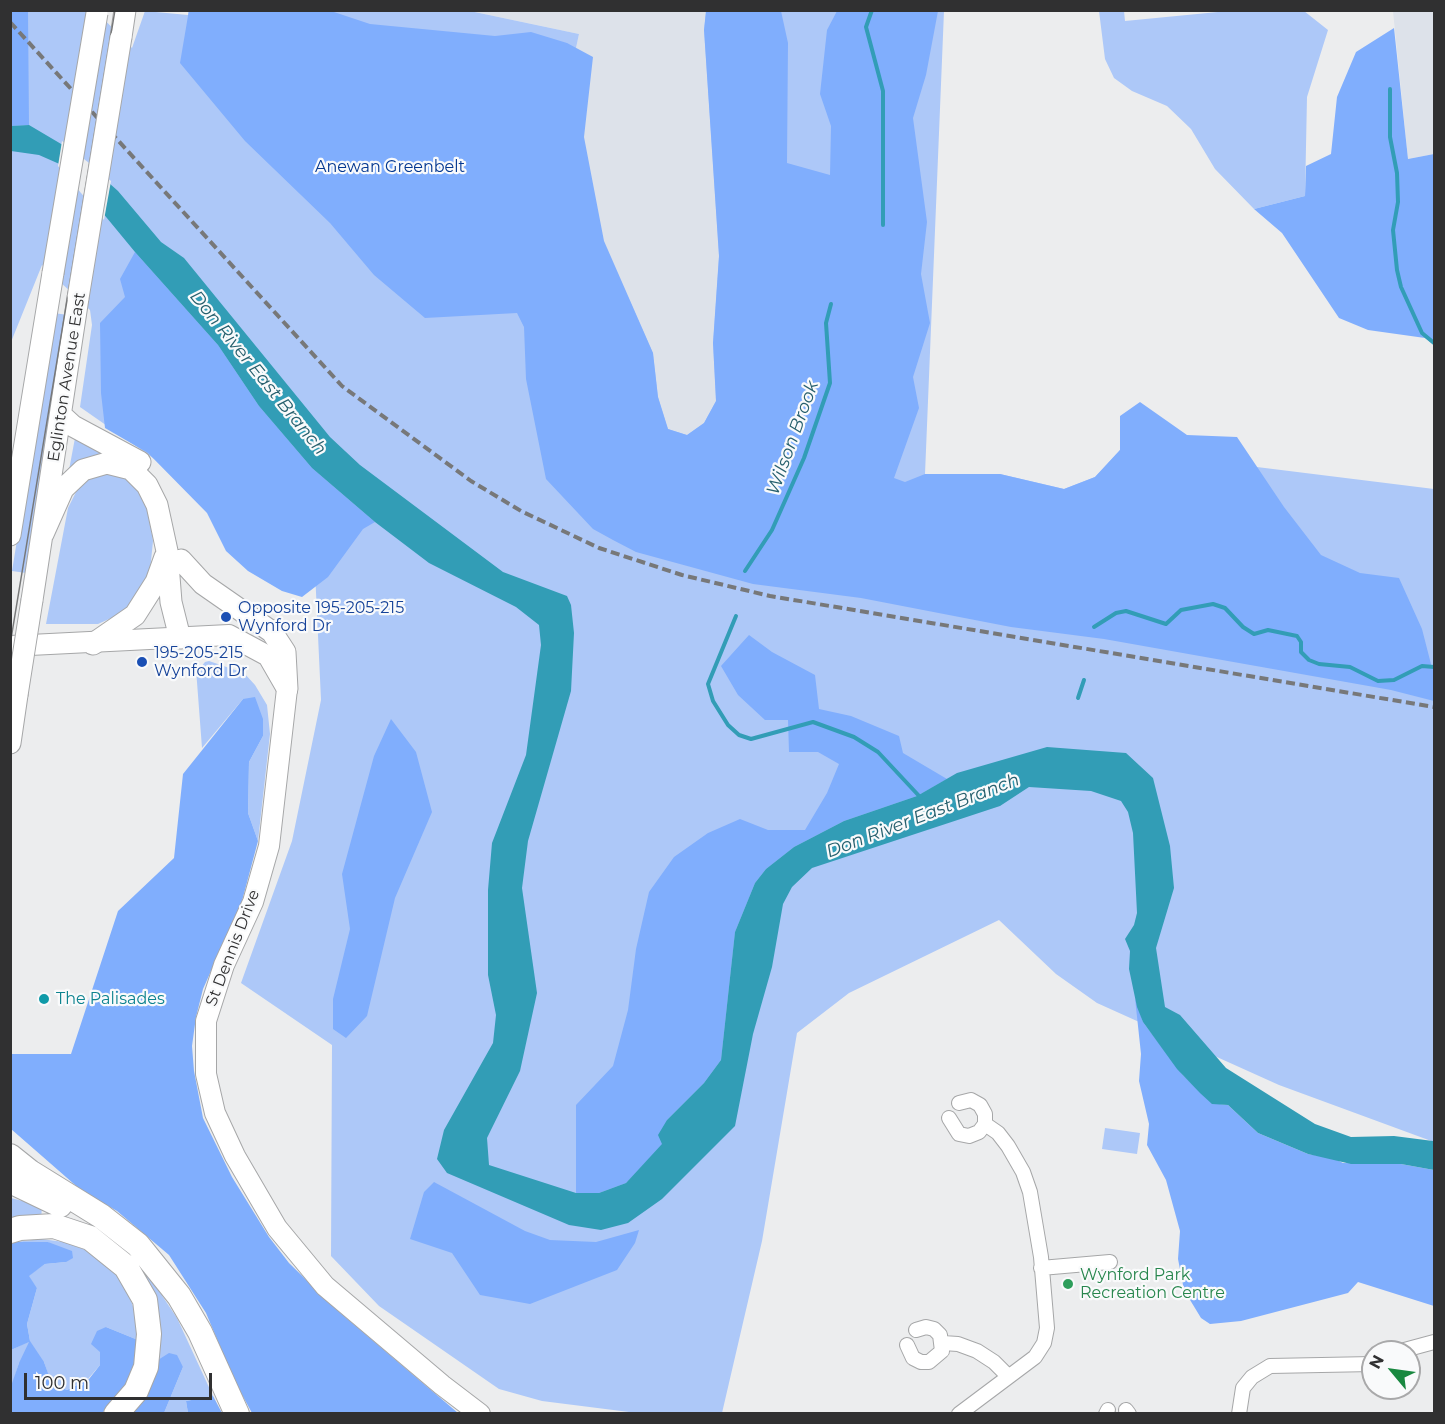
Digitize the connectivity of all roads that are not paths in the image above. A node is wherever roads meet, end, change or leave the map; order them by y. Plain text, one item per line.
1 (125, 10) edge
2 (97, 12) edge
3 (61, 415) junction
4 (28, 429) junction
5 (10, 469) edge
6 (43, 534) junction
7 (10, 535) edge
8 (174, 556) junction
9 (180, 638) junction
10 (93, 644) junction
11 (10, 646) edge
12 (286, 689) junction
13 (10, 743) edge
14 (958, 1103) dead end
15 (949, 1118) dead end
16 (985, 1124) junction
17 (10, 1156) edge
18 (17, 1187) edge
19 (10, 1231) edge
20 (1110, 1262) dead end
21 (153, 1264) junction
22 (1041, 1268) junction
23 (916, 1330) dead end
24 (943, 1343) junction
25 (907, 1345) dead end
26 (1361, 1364) edge
27 (1007, 1375) junction
28 (116, 1413) edge
29 (237, 1413) edge
30 (480, 1413) edge
31 (958, 1413) edge
32 (1239, 1413) edge

1 - 3 main road, Eglinton Avenue East, bridge
2 - 4 main road, Eglinton Avenue East, bridge
3 - 6 main road, Eglinton Avenue East
3 - 8 main road
4 - 5 main road
4 - 7 main road, Eglinton Avenue East
6 - 8 main road
6 - 13 main road, Eglinton Avenue East, bridge
8 - 9 main road
8 - 10 main road
8 - 12 main road
9 - 10 street
9 - 12 street
10 - 11 street
12 - 30 street, St Dennis Drive
14 - 16 street
15 - 16 street
16 - 22 street
17 - 21 highway
18 - 21 highway
19 - 28 highway
20 - 22 street
21 - 29 highway
22 - 27 street
23 - 24 street
24 - 25 street
24 - 27 street
26 - 32 street
27 - 31 street

